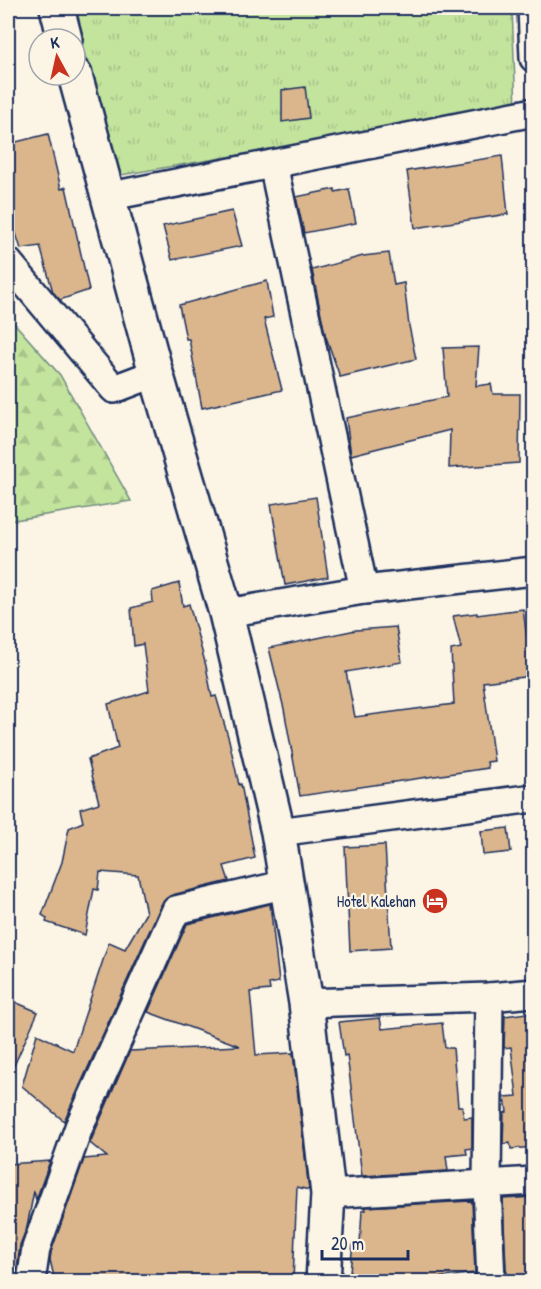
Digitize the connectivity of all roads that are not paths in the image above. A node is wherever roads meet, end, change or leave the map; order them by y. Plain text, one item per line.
1 (57, 8) edge
2 (532, 8) edge
3 (62, 27) edge
4 (534, 58) edge
5 (78, 87) edge
6 (534, 112) edge
7 (273, 164) junction
8 (106, 197) junction
9 (8, 262) edge
10 (156, 373) junction
11 (534, 571) edge
12 (364, 590) junction
13 (226, 613) junction
14 (534, 798) edge
15 (278, 832) junction
16 (287, 885) junction
17 (534, 993) edge
18 (489, 996) junction
19 (306, 1004) junction
20 (534, 1181) edge
21 (487, 1184) junction
22 (328, 1194) junction
23 (31, 1281) edge
24 (323, 1281) edge
25 (491, 1281) edge

1 - 3 street
2 - 4 street
5 - 8 street
6 - 7 street
7 - 8 street
7 - 12 street
8 - 10 street
9 - 10 street
10 - 13 street
11 - 12 street
12 - 13 street
13 - 15 street
14 - 15 street
15 - 16 street
16 - 19 street
16 - 23 street
17 - 18 street
18 - 19 street
18 - 21 street
19 - 22 street
20 - 21 street
21 - 22 street
21 - 25 street
22 - 24 street

